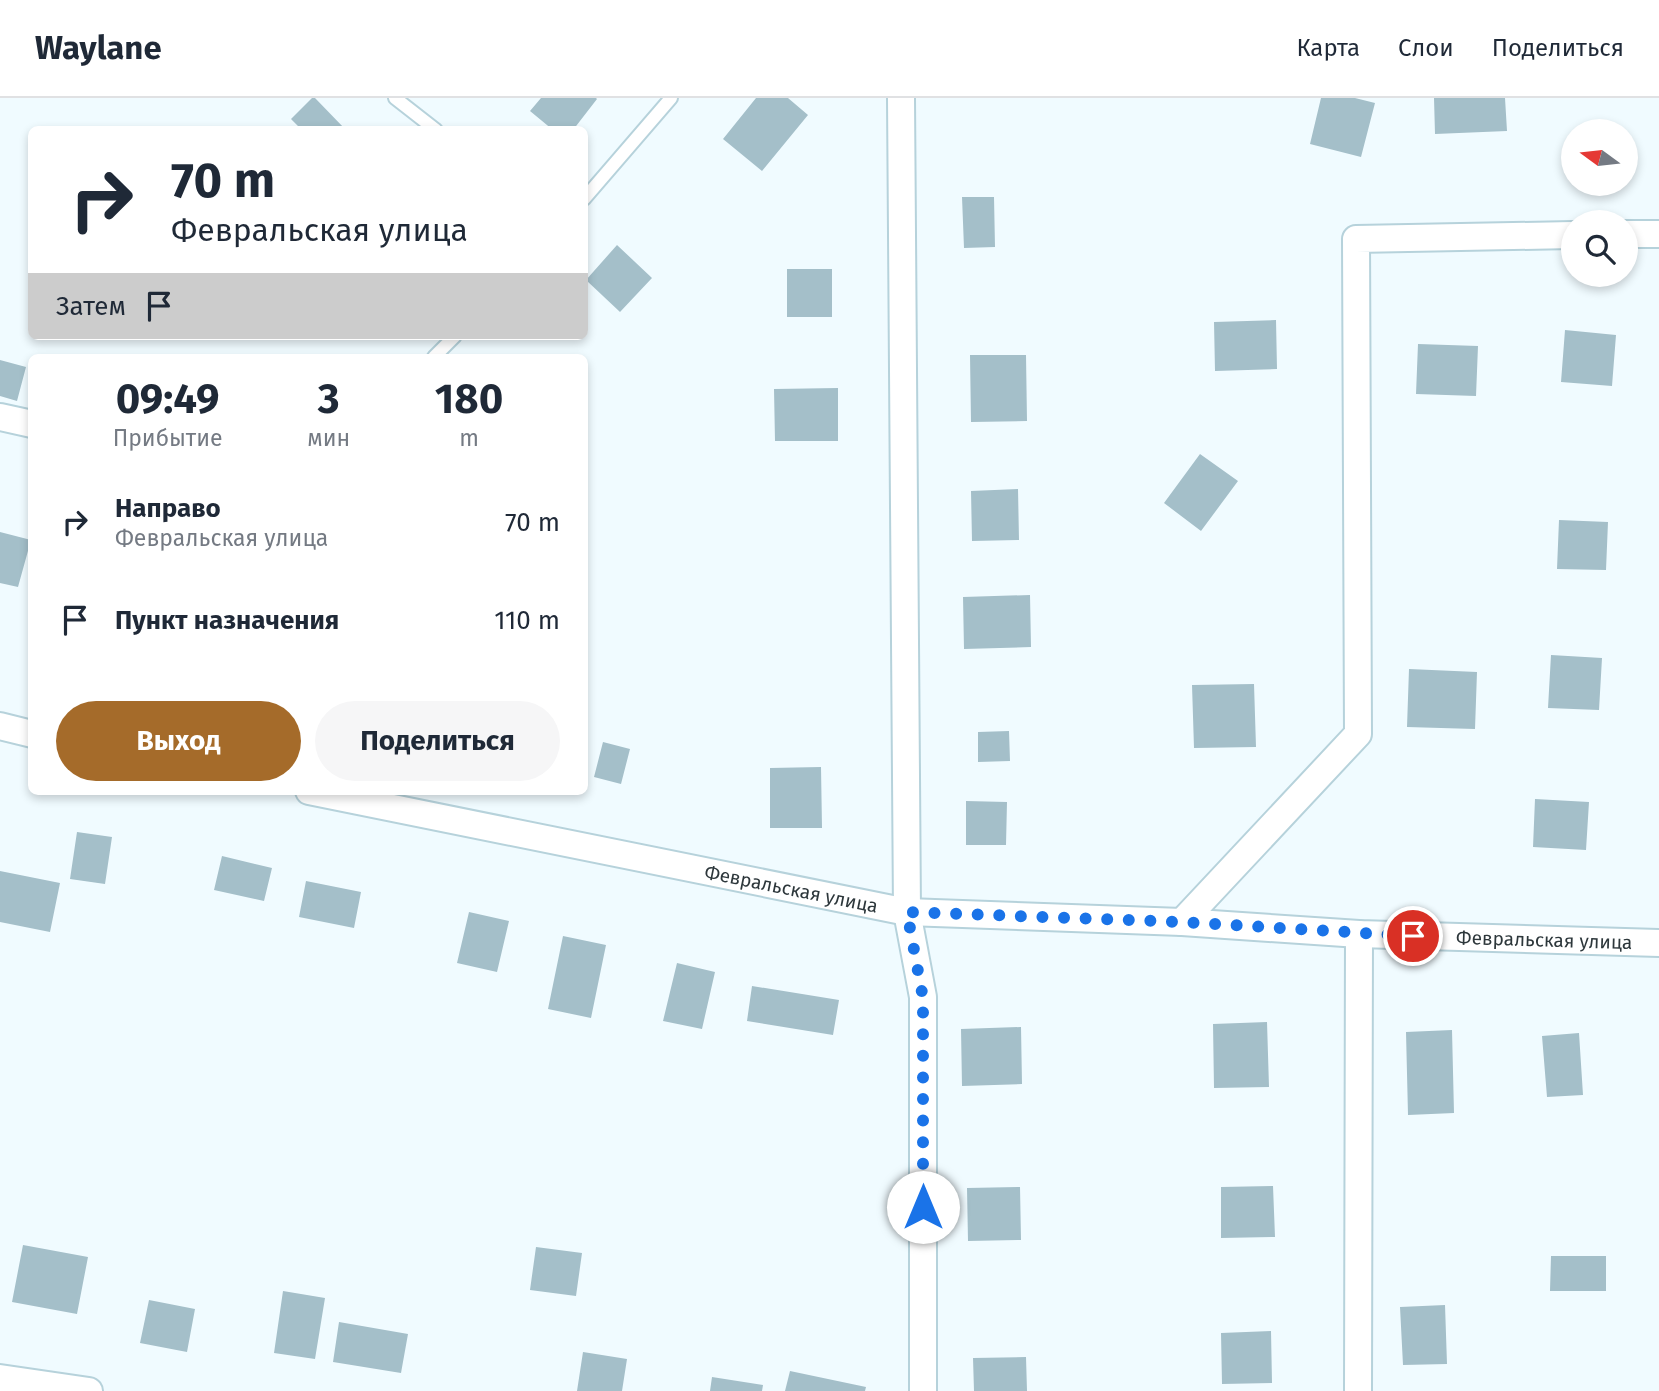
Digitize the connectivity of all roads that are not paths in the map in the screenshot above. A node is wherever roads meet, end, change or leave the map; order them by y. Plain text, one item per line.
1 (395, 98) edge
2 (671, 98) edge
3 (901, 98) edge
4 (431, 126) edge
5 (588, 194) edge
6 (1638, 234) edge
7 (1659, 234) edge
8 (1561, 235) edge
9 (451, 340) edge
10 (437, 354) edge
11 (0, 416) edge
12 (28, 423) edge
13 (0, 726) edge
14 (28, 733) edge
15 (329, 795) edge
16 (907, 912) junction
17 (1182, 922) junction
18 (1359, 934) junction
19 (1659, 943) edge
20 (0, 1378) edge
21 (89, 1391) edge
22 (923, 1391) edge
23 (1358, 1391) edge

1 - 4 lane
2 - 5 lane
3 - 16 street
6 - 7 street
8 - 17 street
9 - 10 lane
11 - 12 street
13 - 14 street
15 - 16 street, Февральская улица
16 - 17 street, Февральская улица
16 - 22 street
17 - 18 street, Февральская улица
18 - 19 street, Февральская улица
18 - 23 street
20 - 21 street

